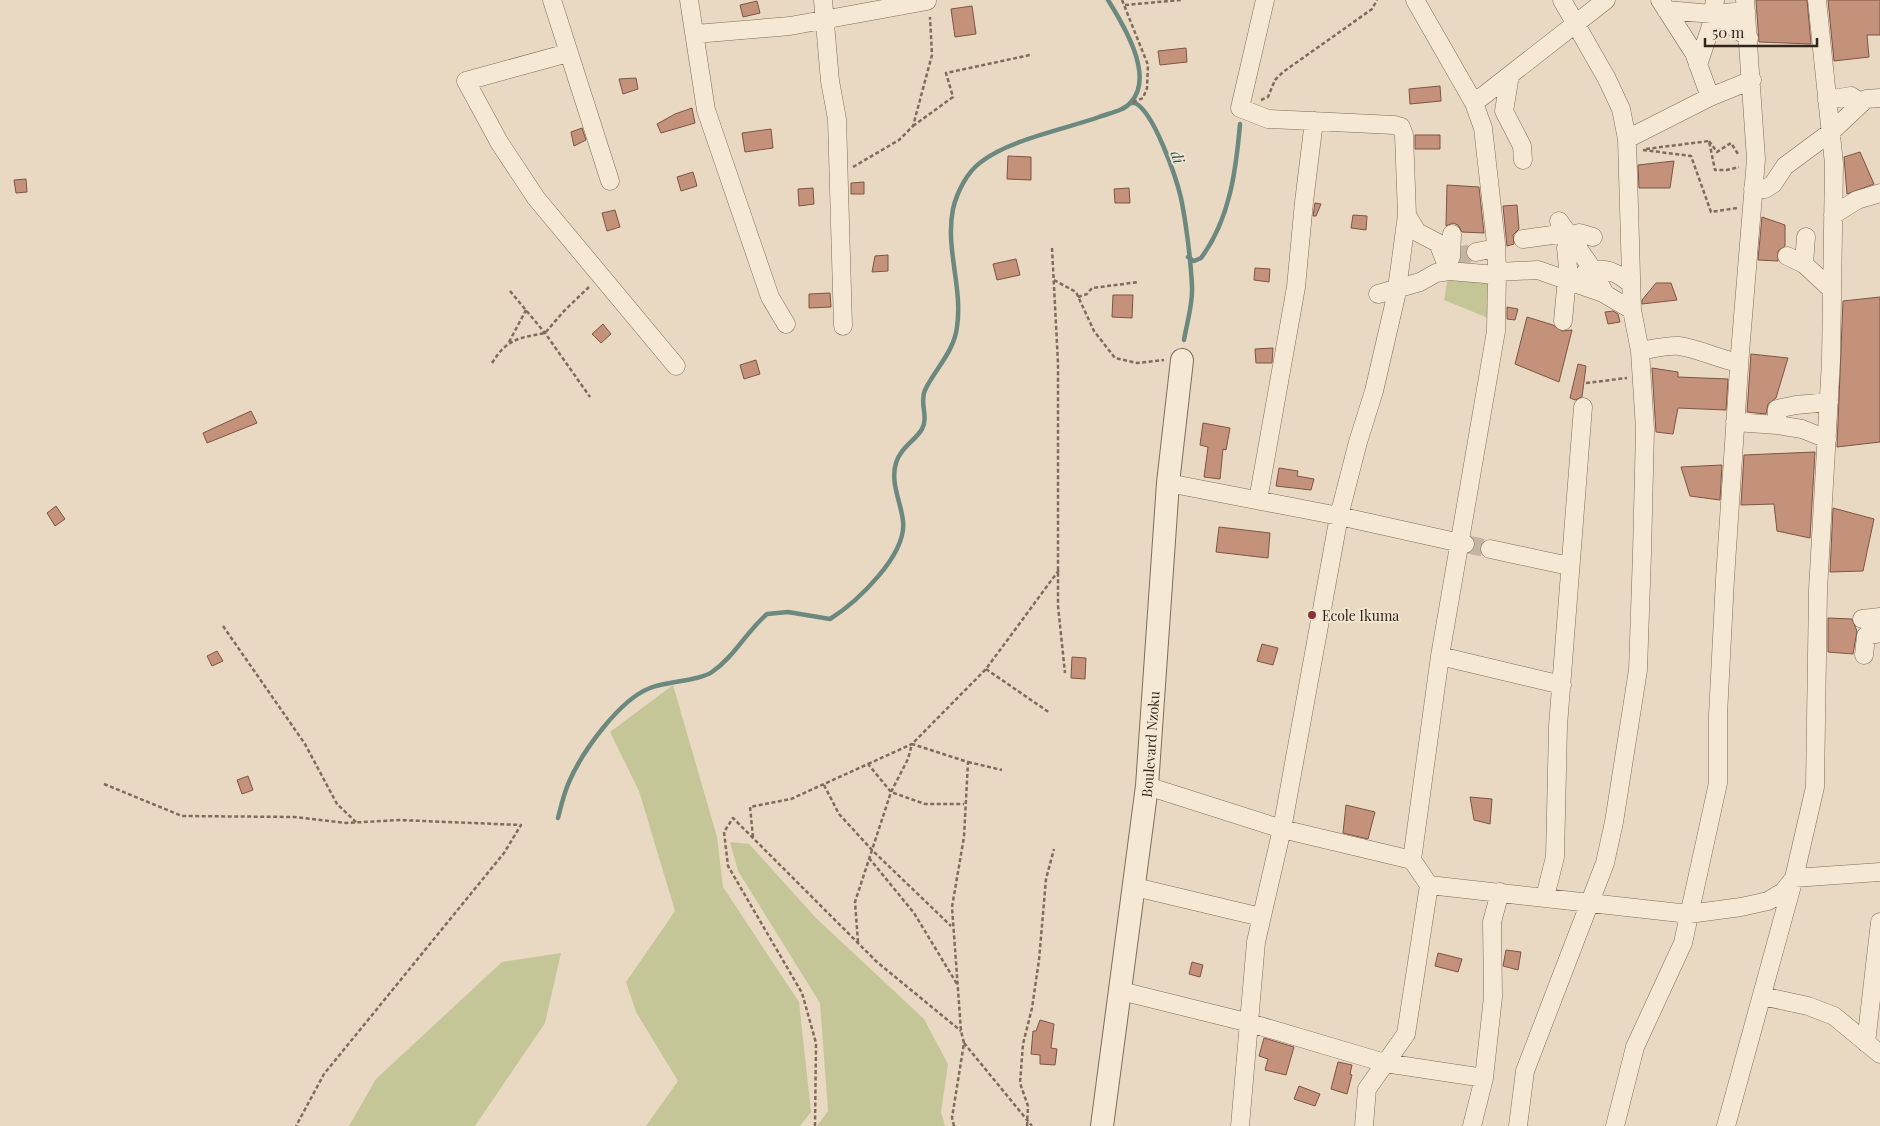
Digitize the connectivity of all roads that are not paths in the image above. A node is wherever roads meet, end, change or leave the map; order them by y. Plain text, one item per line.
1 (552, 0) edge
2 (689, 0) edge
3 (823, 0) edge
4 (1265, 0) edge
5 (1415, 0) edge
6 (1562, 0) edge
7 (1606, 0) edge
8 (1817, 0) edge
9 (927, 1) road end
10 (1663, 5) edge
11 (1746, 6) edge
12 (1714, 9) edge
13 (825, 20) junction
14 (1576, 24) junction
15 (694, 34) junction
16 (1749, 38) junction
17 (568, 52) junction
18 (1698, 65) junction
19 (1510, 75) junction
20 (1752, 80) junction
21 (1710, 97) junction
22 (1880, 98) edge
23 (1827, 100) junction
24 (1474, 103) junction
25 (1862, 103) junction
26 (1314, 121) junction
27 (1831, 132) junction
28 (1627, 139) junction
29 (1523, 160) dead end
30 (610, 181) dead end
31 (1753, 190) junction
32 (1879, 195) edge
33 (1408, 215) junction
34 (1834, 215) junction
35 (1565, 230) junction
36 (1452, 234) dead end
37 (1593, 237) dead end
38 (1806, 237) dead end
39 (1523, 239) dead end
40 (1496, 248) junction
41 (1476, 252) tunnel mouth
42 (1788, 256) dead end
43 (1449, 261) junction
44 (1804, 264) junction
45 (1592, 270) junction
46 (1497, 274) junction
47 (1565, 280) junction
48 (1420, 282) junction
49 (1631, 284) junction
50 (1397, 289) junction
51 (1832, 290) junction
52 (1378, 294) dead end
53 (1605, 294) junction
54 (1632, 310) junction
55 (1390, 321) junction
56 (1563, 321) dead end
57 (786, 324) dead end
58 (843, 326) dead end
59 (1640, 351) junction
60 (1182, 360) road end
61 (1739, 363) junction
62 (676, 366) dead end
63 (1824, 403) junction
64 (1583, 407) dead end
65 (1735, 422) junction
66 (1777, 425) junction
67 (1802, 429) junction
68 (1827, 439) junction
69 (1168, 483) junction
70 (1258, 500) junction
71 (1339, 516) junction
72 (1462, 544) junction
73 (1490, 549) tunnel mouth
74 (1569, 566) junction
75 (1880, 617) edge
76 (1862, 619) dead end
77 (1880, 633) edge
78 (1864, 655) dead end
79 (1440, 656) junction
80 (1562, 685) junction
81 (1147, 786) junction
82 (1282, 829) junction
83 (1412, 860) junction
84 (1880, 872) edge
85 (1794, 878) junction
86 (1429, 885) junction
87 (1135, 887) junction
88 (1500, 892) junction
89 (1545, 897) junction
90 (1590, 902) junction
91 (1689, 914) junction
92 (1260, 917) junction
93 (1880, 922) edge
94 (1121, 991) junction
95 (1762, 996) junction
96 (1250, 1023) junction
97 (1866, 1042) junction
98 (1880, 1054) edge
99 (1385, 1063) junction
100 (1484, 1078) junction
101 (1102, 1126) edge
102 (1240, 1126) edge
103 (1364, 1126) edge
104 (1472, 1126) edge
105 (1518, 1126) edge
106 (1615, 1126) edge
107 (1726, 1126) edge

1 - 17 street
2 - 15 street
3 - 13 street
4 - 26 street
5 - 24 street
6 - 14 street
7 - 14 street
8 - 23 street
9 - 13 street
10 - 12 street
10 - 18 street
11 - 12 street
11 - 16 street
12 - 16 street
12 - 18 street
13 - 15 street
13 - 58 street
14 - 19 street
14 - 28 street
15 - 57 street
16 - 20 street
17 - 30 street
17 - 62 street
18 - 21 street
19 - 24 street
19 - 29 street
20 - 21 street
20 - 31 street
21 - 28 street
22 - 25 street
23 - 25 street
23 - 27 street
24 - 40 street
25 - 27 street
26 - 33 street
26 - 70 street
27 - 31 street
27 - 34 street
28 - 49 street
31 - 61 street
32 - 34 street
33 - 43 street
33 - 50 street
34 - 51 street
35 - 37 street
35 - 39 street
35 - 45 street
35 - 47 street
36 - 43 street
38 - 44 street
40 - 41 street
40 - 46 street
42 - 44 street
43 - 46 street
43 - 48 street
44 - 51 street
45 - 47 street
45 - 49 street
45 - 53 street
46 - 47 street
46 - 72 street
47 - 53 street
47 - 56 street
48 - 50 street
48 - 55 street
49 - 54 street
50 - 52 street
50 - 55 street
51 - 63 street
53 - 54 street
54 - 59 street
55 - 71 street
59 - 61 street
59 - 90 street
60 - 69 street, Boulevard Nzoku
61 - 65 street
63 - 66 street
63 - 67 street
63 - 68 street
64 - 74 street
65 - 66 street
65 - 91 street
66 - 67 street
67 - 68 street
68 - 85 street
69 - 70 street
69 - 81 street, Boulevard Nzoku
70 - 71 street
71 - 72 street
71 - 82 street
72 - 79 street
73 - 74 street
74 - 80 street
75 - 76 street
77 - 78 street
79 - 80 street
79 - 83 street
80 - 89 street
81 - 82 street
81 - 87 street, Boulevard Nzoku
82 - 83 street
82 - 92 street
83 - 86 street
84 - 85 street
85 - 91 street
85 - 95 street
86 - 88 street
86 - 99 street
87 - 92 street
87 - 94 street, Boulevard Nzoku
88 - 89 street
88 - 100 street
89 - 90 street
90 - 91 street
90 - 105 street
91 - 106 street
92 - 96 street
93 - 97 street
94 - 96 street
94 - 101 street, Boulevard Nzoku
95 - 97 street
95 - 107 street
96 - 99 street
96 - 102 street
97 - 98 street
99 - 100 street
99 - 103 street
100 - 104 street

